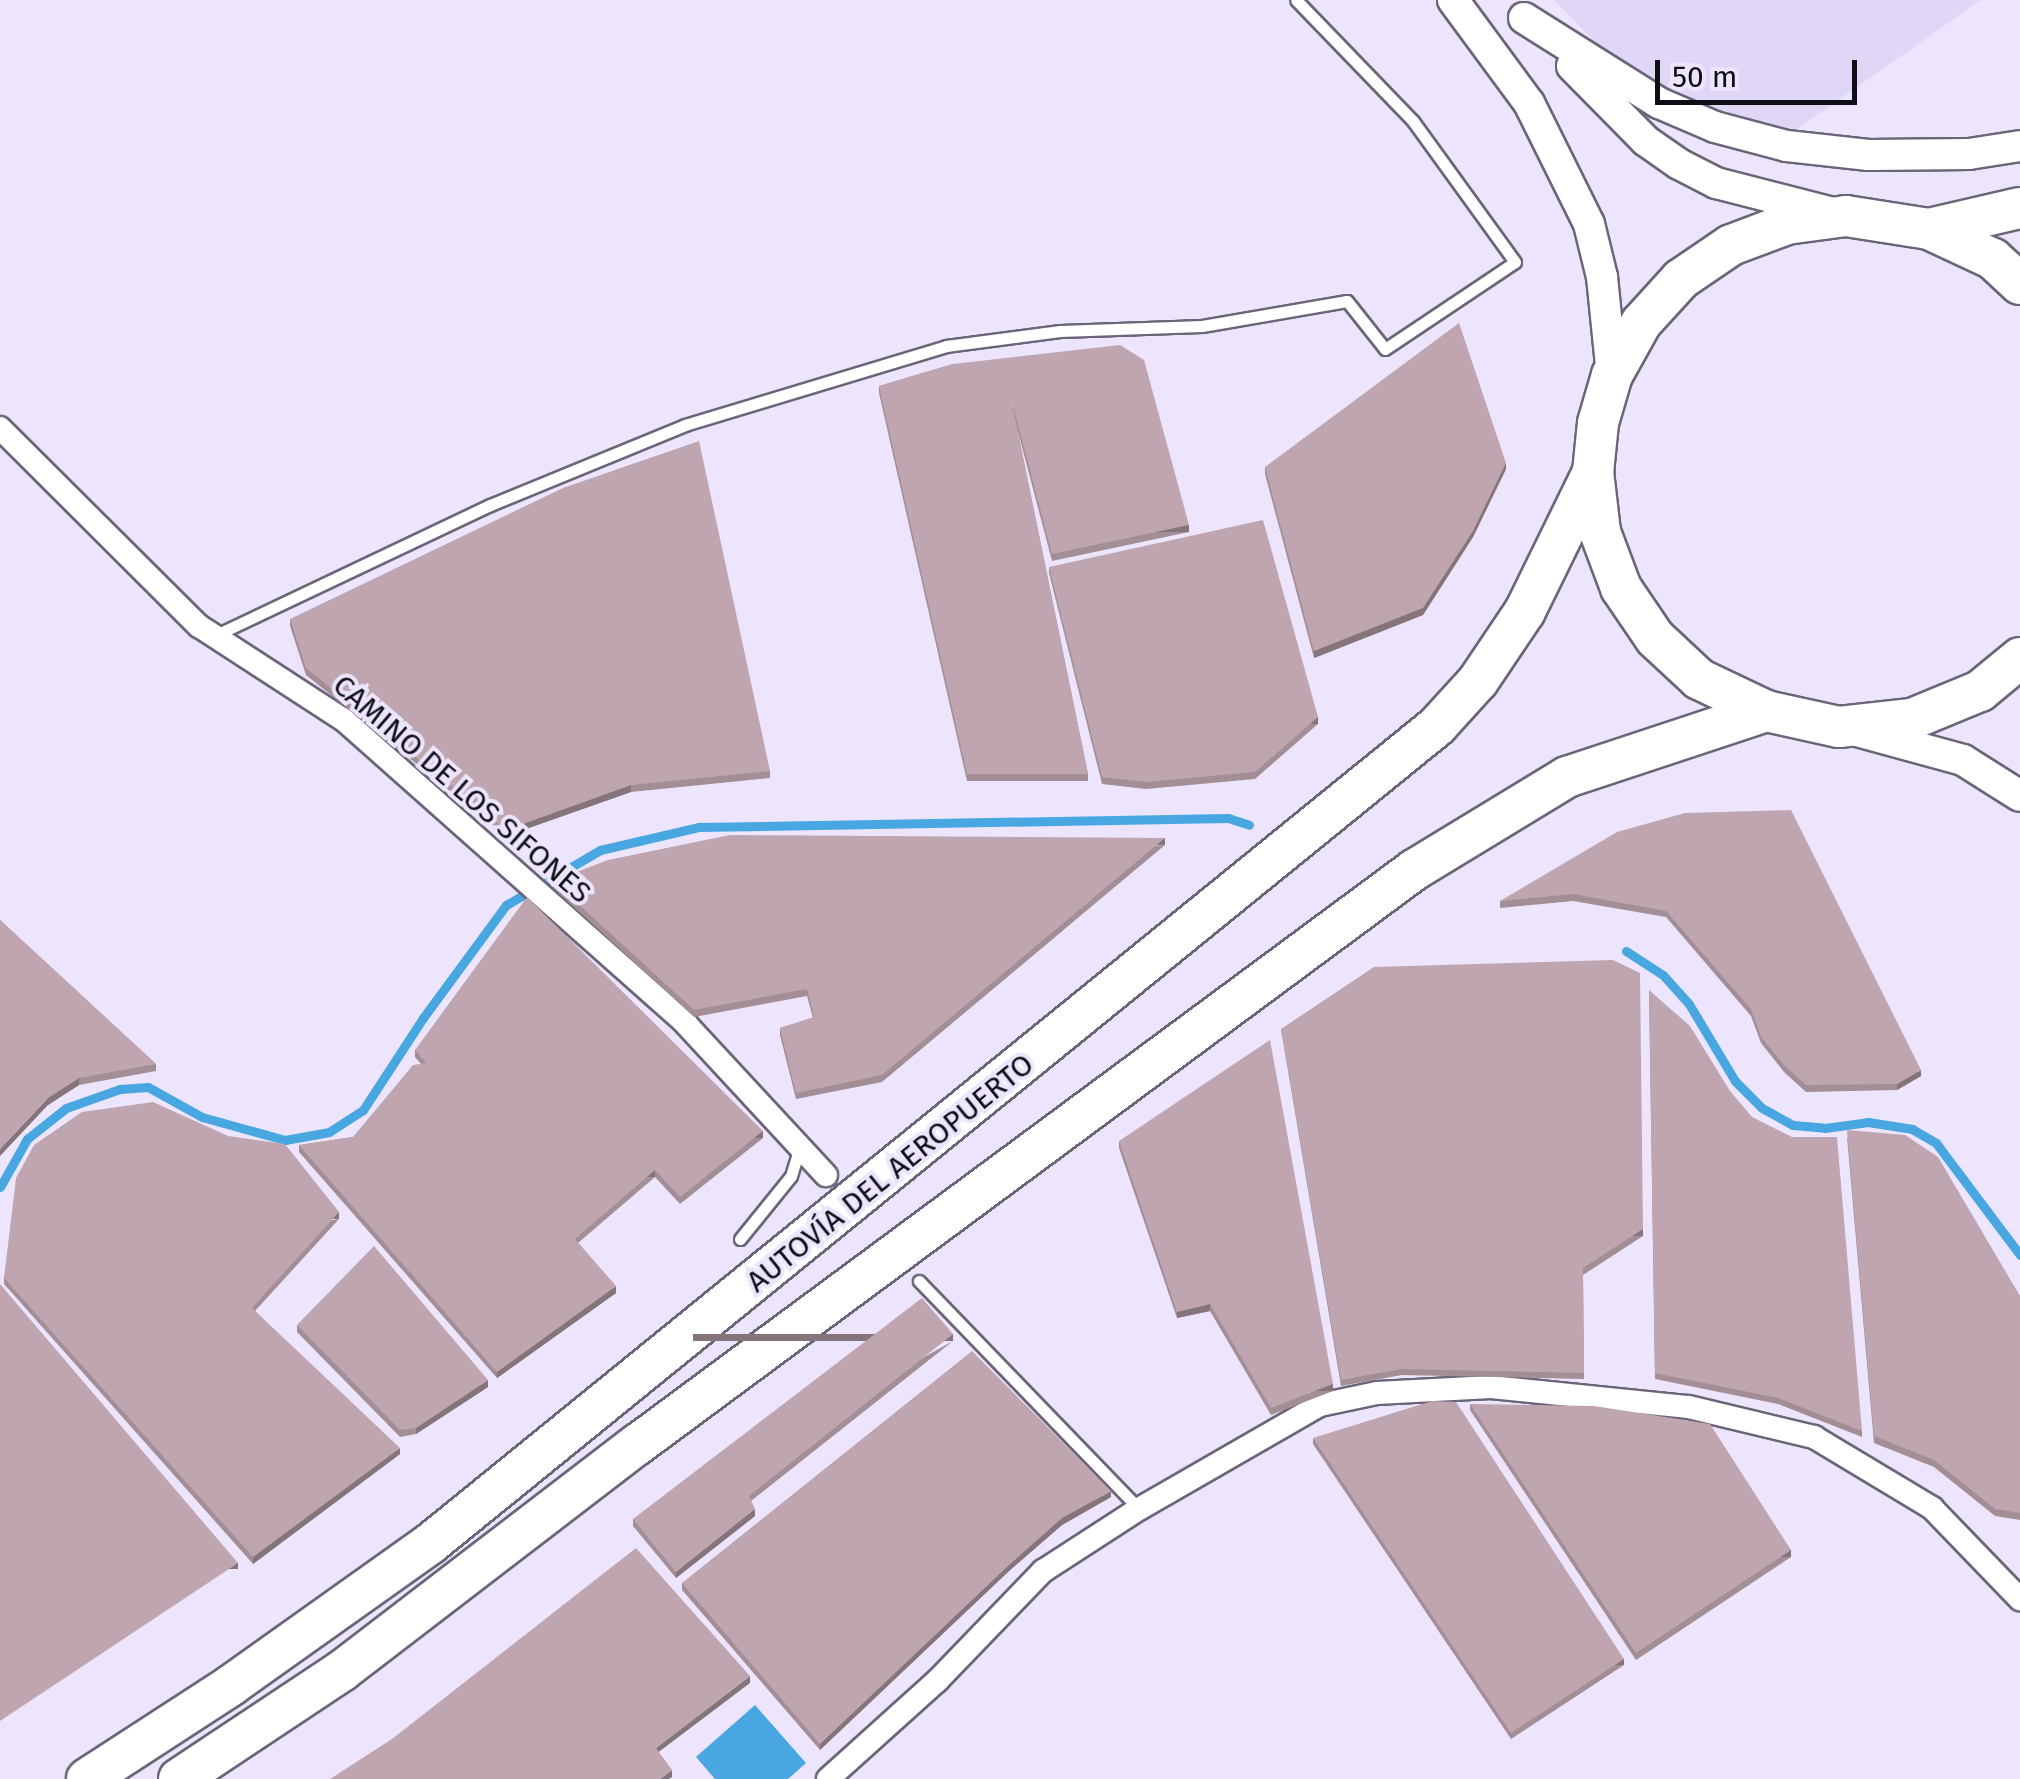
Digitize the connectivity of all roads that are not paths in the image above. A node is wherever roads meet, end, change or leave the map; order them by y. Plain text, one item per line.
1 (1296, 0) edge
2 (1453, 0) edge
3 (1514, 9) edge
4 (2020, 146) edge
5 (2020, 208) edge
6 (1846, 216) junction
7 (1930, 229) junction
8 (2020, 284) edge
9 (1612, 374) junction
10 (0, 428) edge
11 (1593, 472) junction
12 (215, 635) junction
13 (2020, 658) edge
14 (1766, 710) junction
15 (1839, 727) junction
16 (2020, 796) edge
17 (799, 1148) junction
18 (826, 1175) dead end
19 (740, 1239) dead end
20 (918, 1281) dead end
21 (1139, 1509) junction
22 (2020, 1599) edge
23 (87, 1779) edge
24 (179, 1779) edge
25 (828, 1779) edge

1 - 12 lane
2 - 9 street
3 - 4 street
3 - 6 street
5 - 7 highway
6 - 7 highway
6 - 9 highway
7 - 8 highway
9 - 11 highway
10 - 12 street, CAMINO DE LOS SIFONES
11 - 14 highway
11 - 23 highway, AUTOVÍA DEL AEROPUERTO
12 - 17 street, CAMINO DE LOS SIFONES
13 - 15 highway
14 - 15 highway
14 - 24 highway, AUTOVÍA DEL AEROPUERTO
15 - 16 street
17 - 18 street, CAMINO DE LOS SIFONES
17 - 19 lane
20 - 21 lane
21 - 22 street
21 - 25 street

